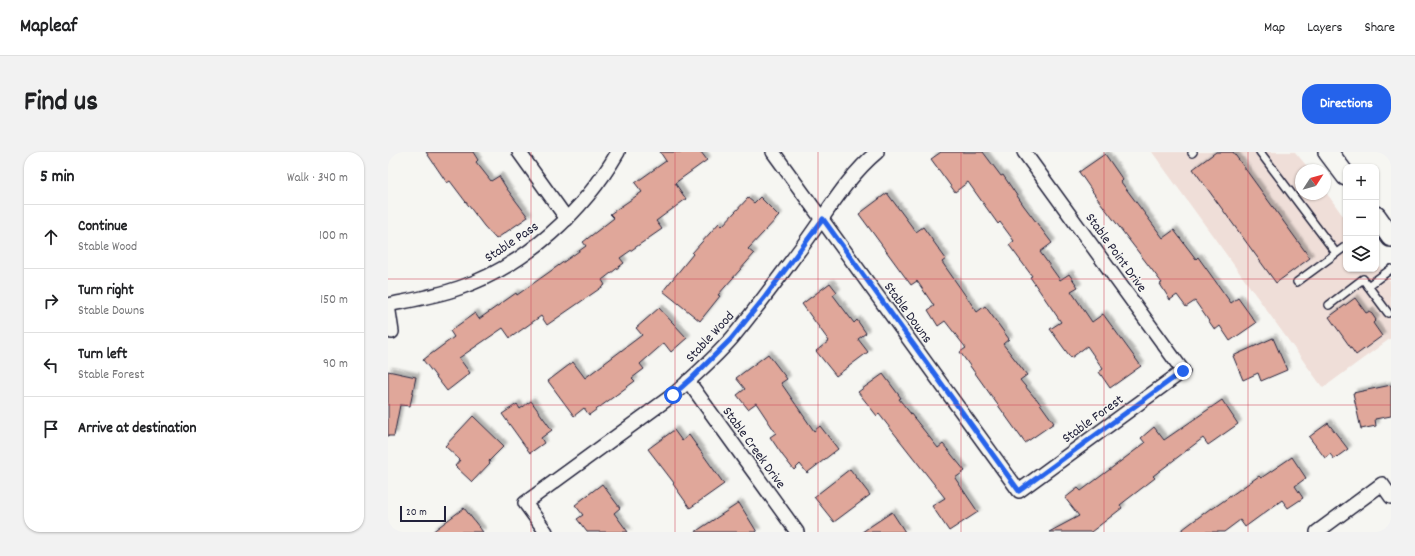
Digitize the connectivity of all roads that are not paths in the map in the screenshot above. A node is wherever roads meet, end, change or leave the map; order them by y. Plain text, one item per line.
1 (519, 152) edge
2 (618, 152) edge
3 (773, 152) edge
4 (877, 152) edge
5 (1024, 152) edge
6 (1260, 152) edge
7 (1328, 152) edge
8 (1343, 172) edge
9 (567, 219) junction
10 (823, 219) junction
11 (1379, 223) edge
12 (1391, 237) edge
13 (1343, 248) edge
14 (1336, 253) junction
15 (1391, 269) edge
16 (1297, 282) dead end
17 (1368, 286) junction
18 (1329, 305) dead end
19 (1388, 313) dead end
20 (392, 332) dead end
21 (1183, 371) joint
22 (688, 381) junction
23 (1019, 491) joint
24 (1391, 497) edge
25 (546, 532) edge
26 (798, 532) edge
27 (1317, 532) edge

1 - 9 street
2 - 9 street, Stable Pass
3 - 10 street, Stable Downs
4 - 10 street, Stable Wood
5 - 21 street, Stable Point Drive
6 - 14 lane
7 - 8 main road
9 - 20 street, Stable Pass
10 - 22 street, Stable Wood
10 - 23 street, Stable Downs
11 - 12 main road
13 - 14 lane
14 - 16 lane
15 - 17 lane
17 - 18 lane
17 - 19 lane
21 - 23 street, Stable Forest
22 - 25 street, Stable Wood
22 - 26 street, Stable Creek Drive
24 - 27 street

